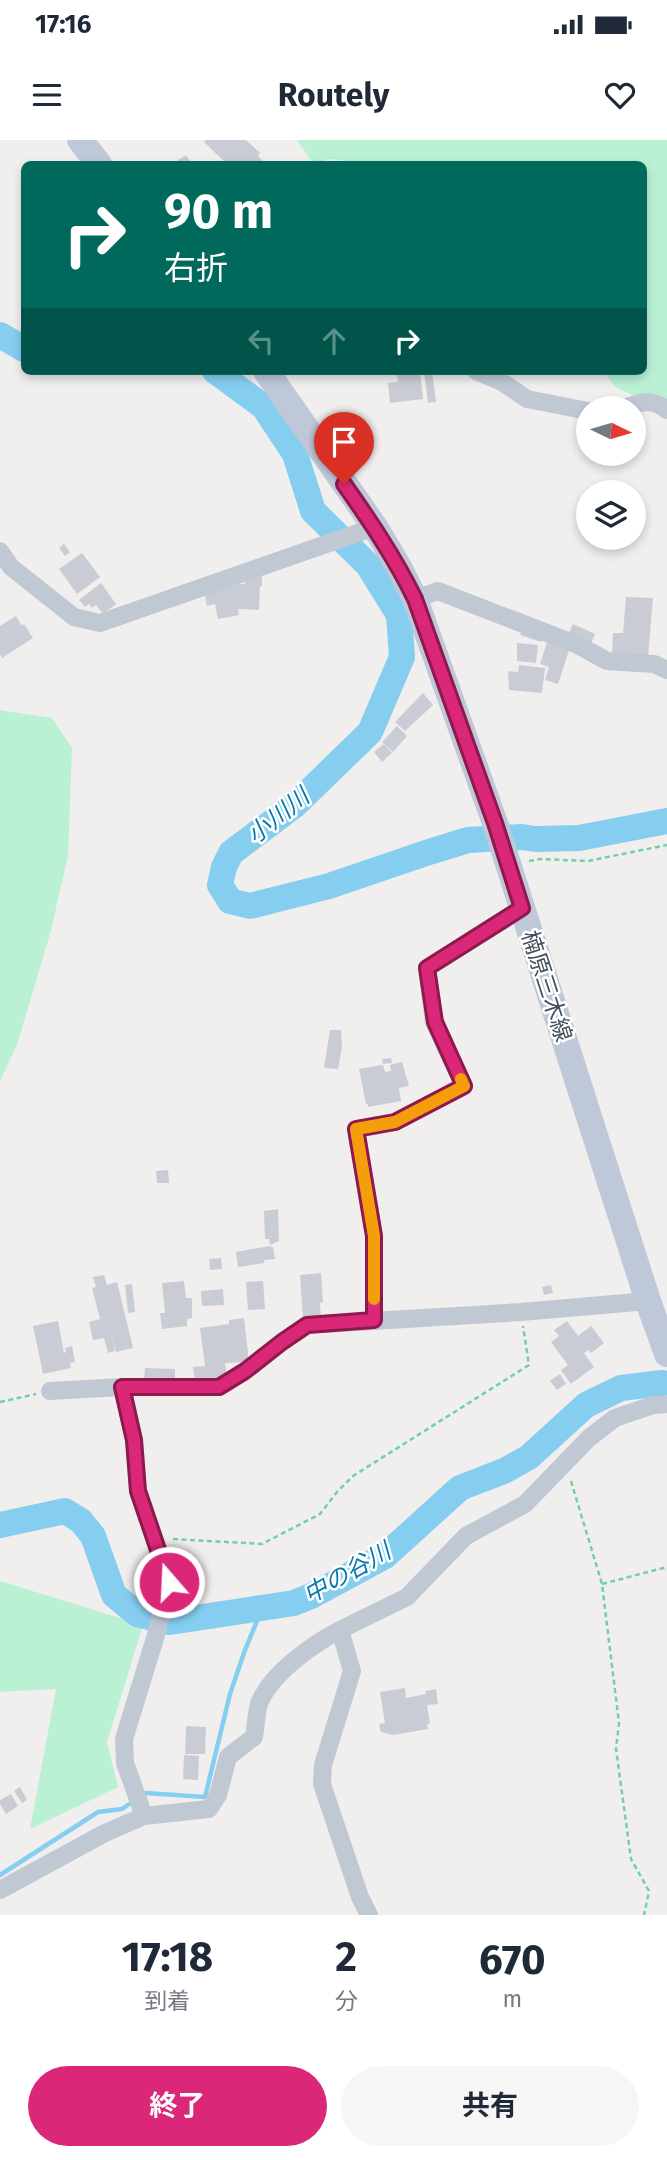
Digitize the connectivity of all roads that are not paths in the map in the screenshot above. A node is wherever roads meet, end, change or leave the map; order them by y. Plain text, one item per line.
1 (80, 140) edge
2 (97, 161) edge
3 (272, 375) edge
4 (485, 375) edge
5 (646, 402) edge
6 (576, 409) edge
7 (667, 410) edge
8 (365, 531) junction
9 (0, 551) edge
10 (415, 599) junction
11 (667, 670) edge
12 (522, 908) junction
13 (648, 1301) junction
14 (374, 1320) junction
15 (667, 1354) edge
16 (122, 1387) junction
17 (50, 1391) road end
18 (667, 1404) edge
19 (340, 1630) junction
20 (142, 1813) junction
21 (0, 1890) edge
22 (369, 1915) edge

1 - 2 main road
3 - 8 main road, 楠原三木線
4 - 6 street
5 - 7 street
8 - 9 street
8 - 10 main road, 楠原三木線
10 - 11 street
10 - 12 main road, 楠原三木線
12 - 13 main road, 楠原三木線
12 - 14 street
13 - 14 street
13 - 15 main road, 楠原三木線
14 - 16 street
16 - 17 street
16 - 20 street
18 - 19 street
19 - 20 street
19 - 22 street
20 - 21 street

